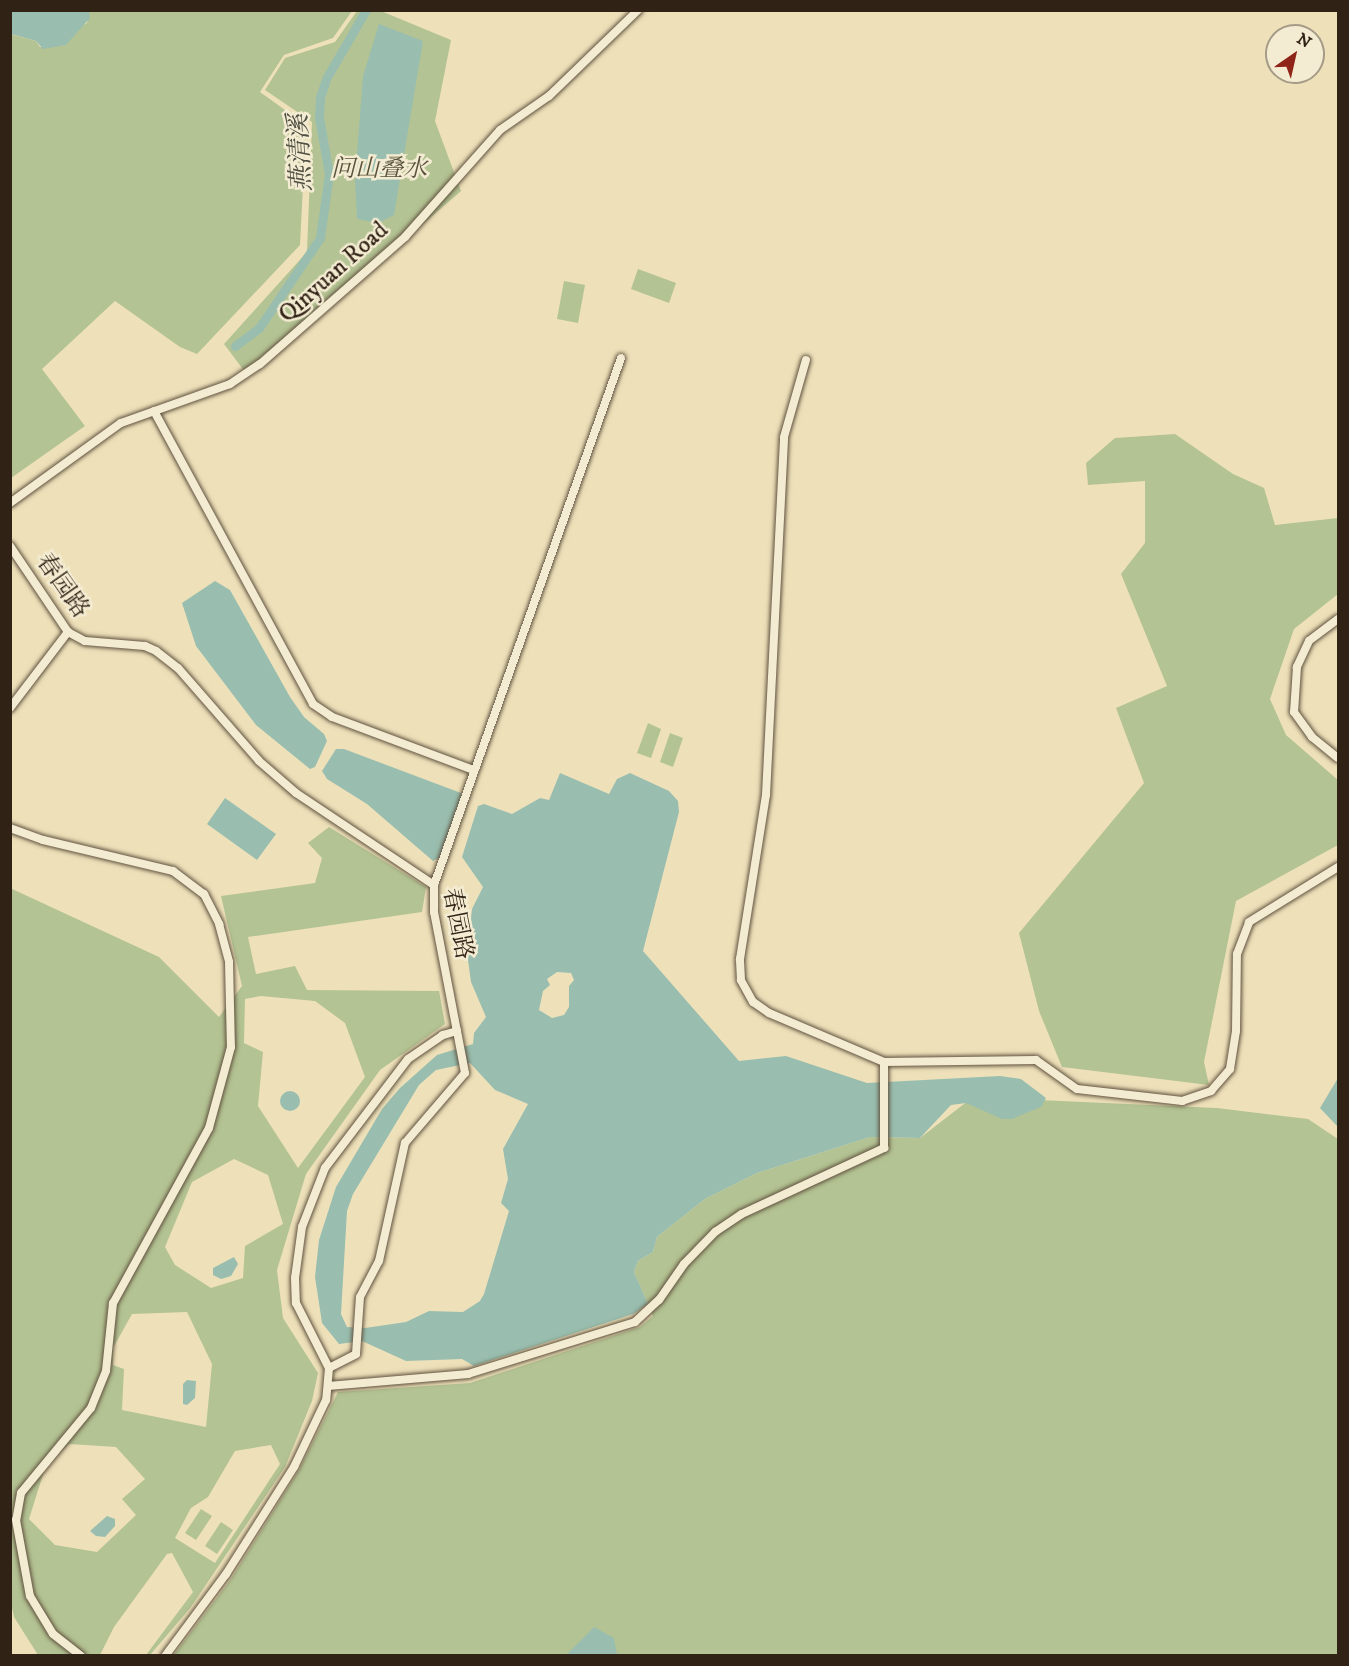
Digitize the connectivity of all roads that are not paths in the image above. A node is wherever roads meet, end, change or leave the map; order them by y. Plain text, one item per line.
1 (638, 10) edge
2 (621, 358) dead end
3 (806, 360) dead end
4 (154, 411) junction
5 (10, 502) edge
6 (10, 546) edge
7 (1338, 619) edge
8 (68, 632) junction
9 (10, 708) edge
10 (1338, 758) edge
11 (474, 770) junction
12 (10, 828) edge
13 (1338, 867) edge
14 (434, 885) junction
15 (457, 1031) junction
16 (884, 1062) junction
17 (329, 1368) junction
18 (327, 1386) junction
19 (81, 1656) edge
20 (165, 1656) edge

1 - 4 street, Qinyuan Road
2 - 11 street
3 - 16 street
4 - 5 street, Qinyuan Road
4 - 11 street
6 - 8 street, 春园路
7 - 10 street
8 - 9 street
8 - 14 street, 春园路
11 - 14 street
12 - 19 street
13 - 16 street
14 - 15 street, 春园路
15 - 17 street, 春园路
15 - 17 street
16 - 18 street
17 - 18 street
18 - 20 street

